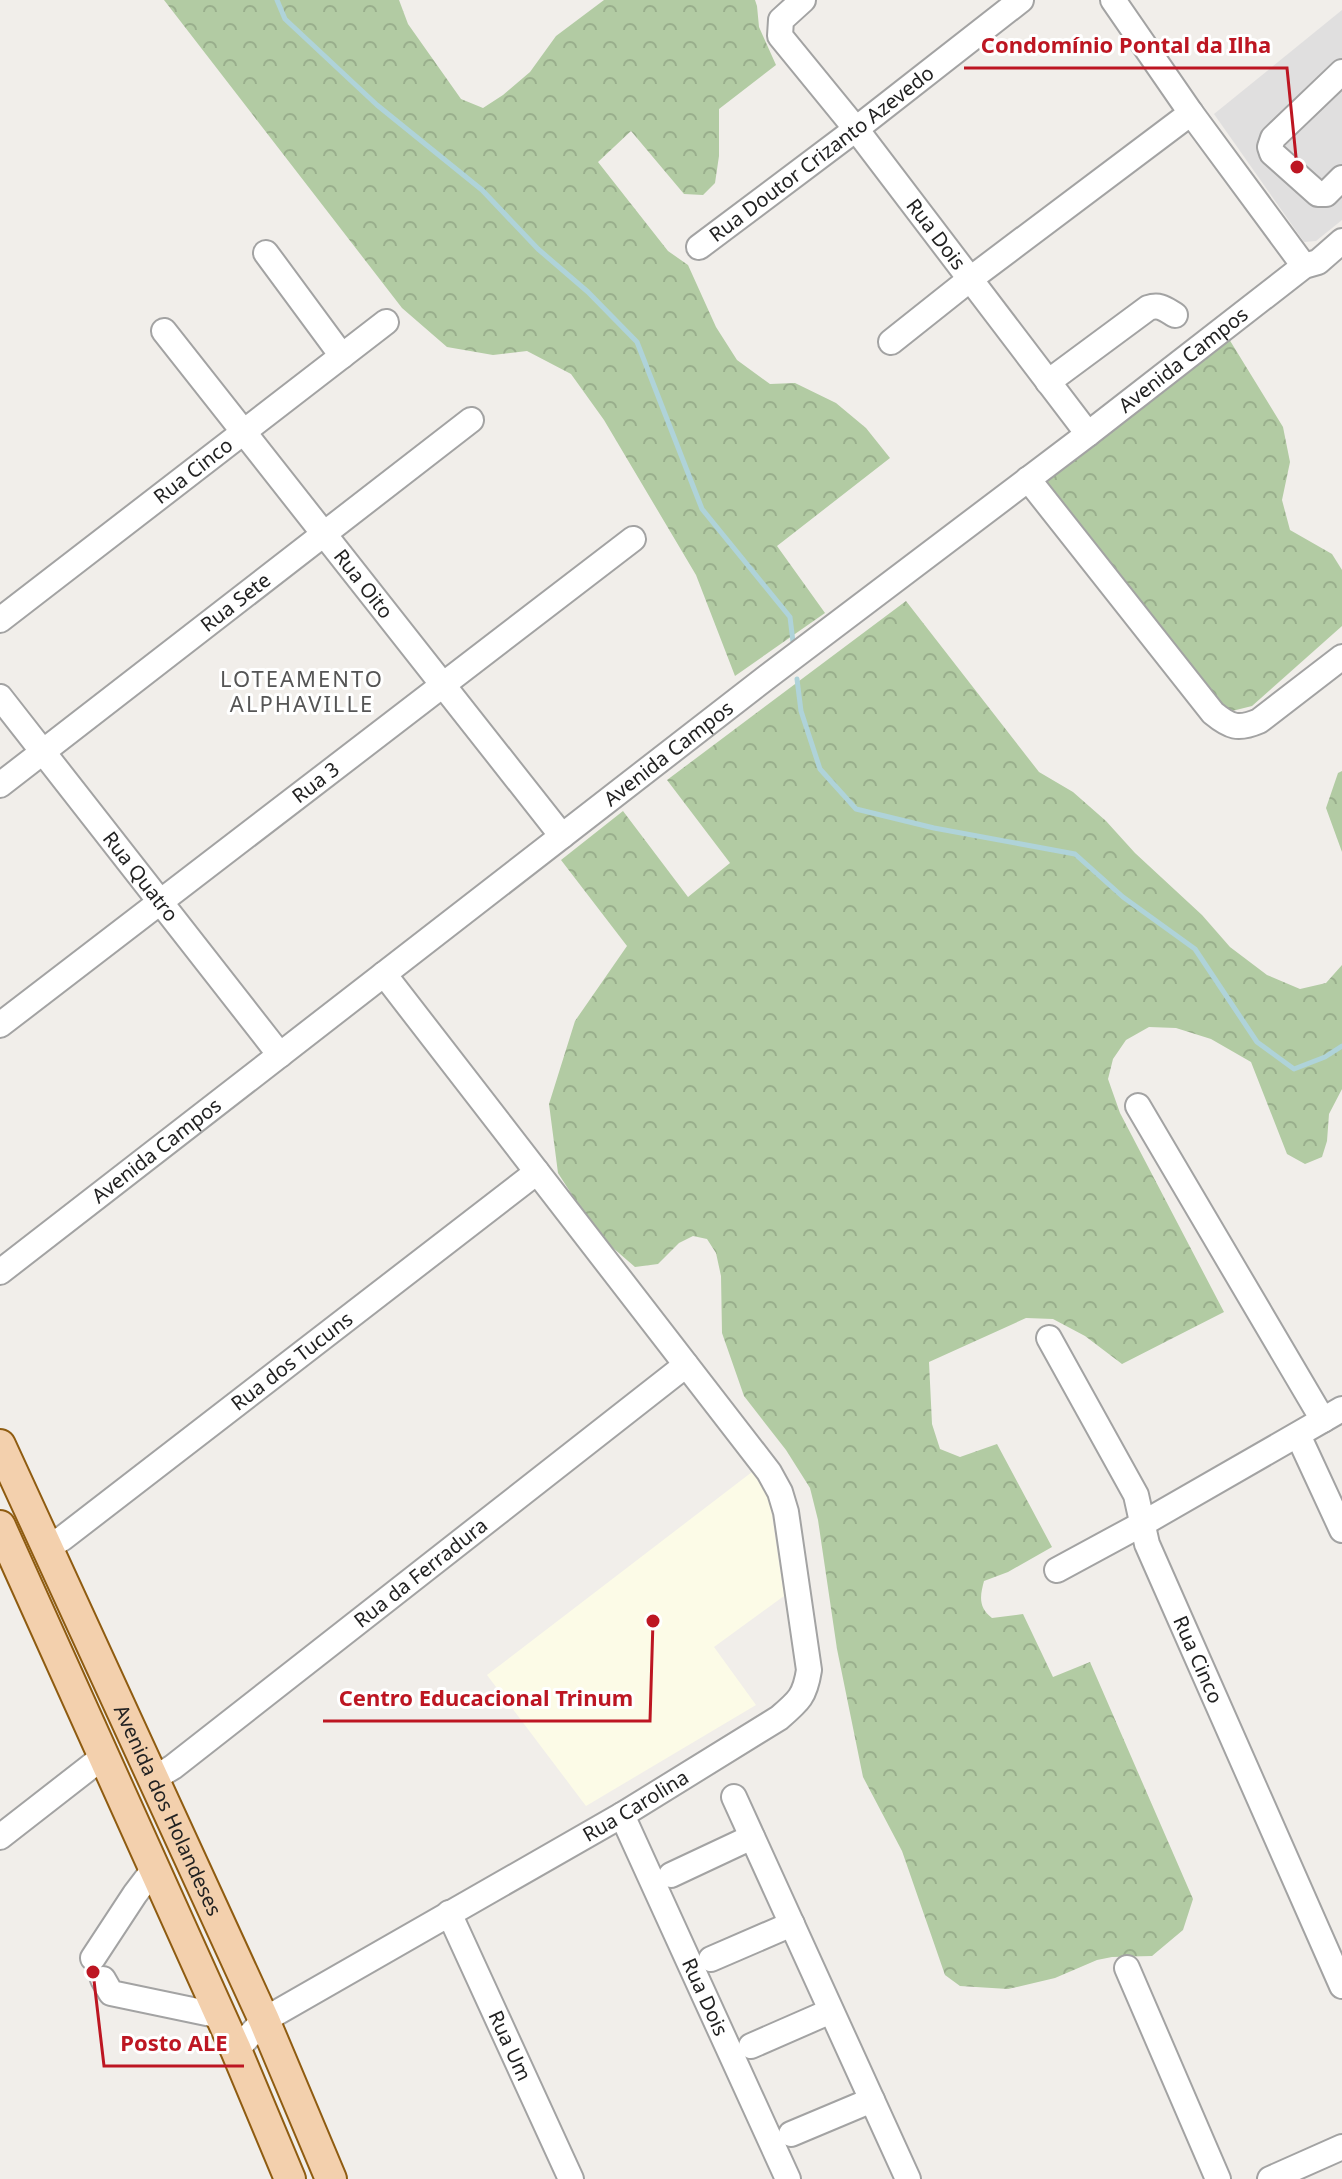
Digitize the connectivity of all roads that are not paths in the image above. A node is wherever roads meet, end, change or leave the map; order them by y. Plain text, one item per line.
1 (803, 0) edge
2 (1021, 0) edge
3 (1113, 0) edge
4 (1342, 72) edge
5 (1191, 113) junction
6 (856, 129) junction
7 (1342, 178) edge
8 (699, 247) dead end
9 (1338, 252) edge
10 (266, 253) dead end
11 (1304, 266) junction
12 (969, 280) junction
13 (1175, 315) dead end
14 (386, 322) dead end
15 (164, 331) dead end
16 (891, 342) dead end
17 (342, 356) junction
18 (1048, 382) junction
19 (471, 420) dead end
20 (244, 432) junction
21 (1088, 434) junction
22 (1028, 479) junction
23 (324, 534) junction
24 (633, 539) dead end
25 (0, 620) edge
26 (1342, 657) edge
27 (443, 685) junction
28 (0, 697) edge
29 (43, 752) junction
30 (0, 785) edge
31 (562, 836) junction
32 (160, 902) junction
33 (384, 974) junction
34 (0, 1025) edge
35 (280, 1055) junction
36 (1138, 1106) dead end
37 (537, 1172) junction
38 (0, 1272) edge
39 (1049, 1338) dead end
40 (686, 1365) junction
41 (1332, 1414) edge
42 (1298, 1435) junction
43 (0, 1445) edge
44 (1142, 1524) junction
45 (0, 1526) edge
46 (1342, 1530) edge
47 (47, 1548) junction
48 (1057, 1570) dead end
49 (104, 1756) junction
50 (153, 1779) junction
51 (734, 1797) dead end
52 (622, 1815) junction
53 (0, 1837) edge
54 (752, 1837) junction
55 (154, 1869) junction
56 (671, 1875) dead end
57 (449, 1913) junction
58 (792, 1924) junction
59 (711, 1959) dead end
60 (1127, 1968) dead end
61 (1342, 1986) edge
62 (831, 2011) junction
63 (221, 2016) junction
64 (264, 2020) junction
65 (751, 2046) dead end
66 (236, 2050) junction
67 (872, 2100) junction
68 (791, 2134) dead end
69 (1342, 2147) edge
70 (290, 2179) edge
71 (331, 2179) edge
72 (571, 2179) edge
73 (788, 2179) edge
74 (908, 2179) edge
75 (1218, 2179) edge
76 (1270, 2179) edge

1 - 6 street, Rua Dois
2 - 6 street, Rua Doutor Crizanto Azevedo
3 - 5 street
4 - 7 street
5 - 11 street
5 - 12 street
6 - 8 street, Rua Doutor Crizanto Azevedo
6 - 12 street, Rua Dois
9 - 11 street, Avenida Campos
10 - 17 street
11 - 21 street, Avenida Campos
12 - 16 street
12 - 18 street, Rua Dois
13 - 18 street
14 - 17 street, Rua Cinco
15 - 20 street, Rua Oito
17 - 20 street, Rua Cinco
18 - 21 street, Rua Dois
19 - 23 street, Rua Sete
20 - 23 street, Rua Oito
20 - 25 street, Rua Cinco
21 - 22 street, Avenida Campos
22 - 26 street
22 - 31 street, Avenida Campos
23 - 27 street, Rua Oito
23 - 29 street, Rua Sete
24 - 27 street, Rua 3
27 - 31 street, Rua Oito
27 - 32 street, Rua 3
28 - 29 street, Rua Quatro
29 - 30 street, Rua Sete
29 - 32 street, Rua Quatro
31 - 33 street, Avenida Campos
32 - 34 street, Rua 3
32 - 35 street, Rua Quatro
33 - 35 street, Avenida Campos
33 - 37 street, Rua Carolina
35 - 38 street, Avenida Campos
36 - 41 street
37 - 40 street, Rua Carolina
37 - 47 street, Rua dos Tucuns
39 - 44 street, Rua Cinco
40 - 50 street, Rua da Ferradura
40 - 52 street, Rua Carolina
41 - 42 street
42 - 44 street
42 - 46 street
43 - 47 main road, Avenida dos Holandeses
44 - 48 street
44 - 61 street, Rua Cinco
45 - 49 main road, Avenida dos Holandeses
47 - 50 main road, Avenida dos Holandeses
49 - 53 street
49 - 55 main road, Avenida dos Holandeses
50 - 64 main road, Avenida dos Holandeses
51 - 54 street
52 - 57 street, Rua Carolina
52 - 73 street, Rua Dois
54 - 56 street
54 - 58 street
55 - 63 main road, Avenida dos Holandeses
55 - 63 street
57 - 64 street, Rua Carolina
57 - 72 street, Rua Um
58 - 59 street
58 - 62 street
60 - 75 street
62 - 65 street
62 - 67 street
63 - 66 main road, Avenida dos Holandeses
64 - 66 street, Rua Carolina
64 - 71 main road, Avenida dos Holandeses
66 - 70 main road, Avenida dos Holandeses
67 - 68 street
67 - 74 street
69 - 76 street

